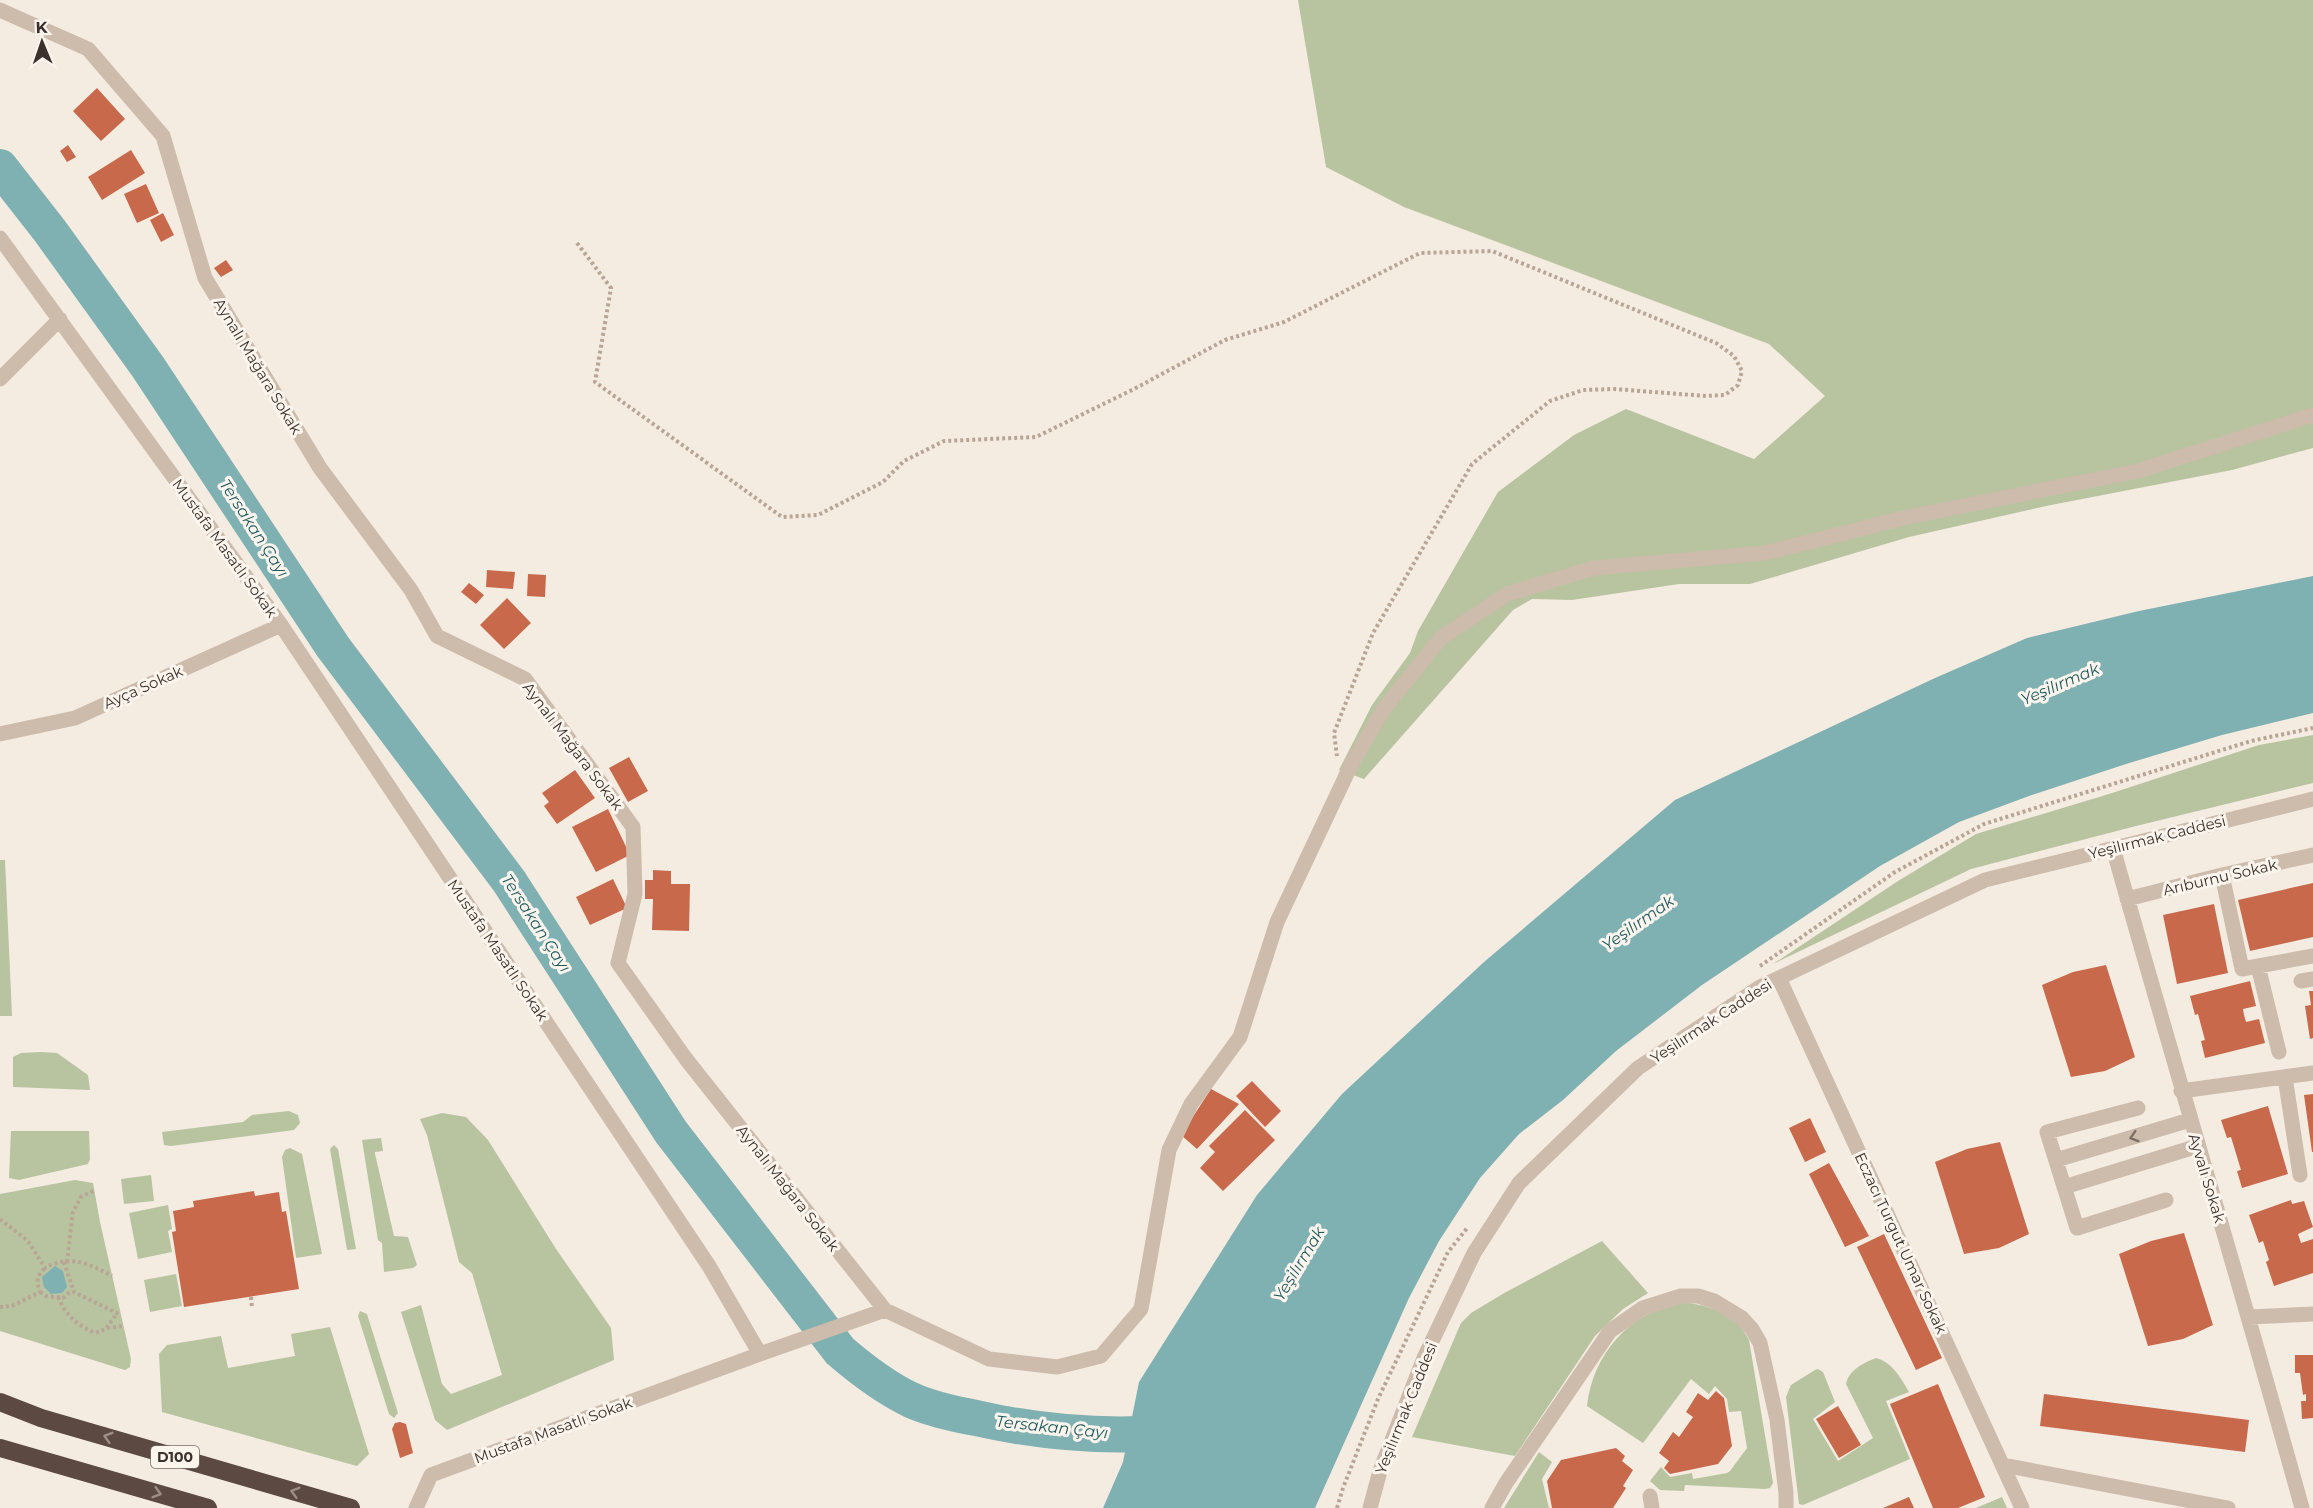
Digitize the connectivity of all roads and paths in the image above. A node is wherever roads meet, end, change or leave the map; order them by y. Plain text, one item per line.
1 (0, 10) edge
2 (0, 238) edge
3 (577, 243) dead end
4 (60, 319) junction
5 (0, 379) edge
6 (2313, 415) edge
7 (281, 625) junction
8 (2313, 728) edge
9 (0, 734) edge
10 (1340, 789) junction
11 (2313, 799) edge
12 (2113, 848) junction
13 (2313, 855) edge
14 (2222, 875) junction
15 (2127, 899) junction
16 (2313, 956) edge
17 (2258, 966) junction
18 (1750, 972) dead end
19 (1779, 978) junction
20 (2279, 1052) dead end
21 (2313, 1073) edge
22 (2285, 1077) junction
23 (2181, 1091) junction
24 (2138, 1108) dead end
25 (2190, 1120) junction
26 (2198, 1146) junction
27 (2056, 1160) junction
28 (2300, 1175) dead end
29 (2064, 1187) junction
30 (95, 1190) dead end
31 (2166, 1200) dead end
32 (0, 1219) edge
33 (1468, 1226) dead end
34 (65, 1262) junction
35 (45, 1268) junction
36 (112, 1276) dead end
37 (72, 1290) junction
38 (40, 1292) junction
39 (58, 1297) junction
40 (251, 1297) dead end
41 (0, 1307) edge
42 (252, 1308) dead end
43 (885, 1310) junction
44 (2313, 1314) edge
45 (2249, 1317) junction
46 (123, 1326) dead end
47 (106, 1329) junction
48 (760, 1354) junction
49 (0, 1402) edge
50 (0, 1448) edge
51 (2003, 1465) junction
52 (208, 1508) edge
53 (351, 1508) edge
54 (416, 1508) edge
55 (1337, 1508) edge
56 (1370, 1508) edge
57 (1492, 1508) edge
58 (1786, 1508) edge
59 (2022, 1508) edge
60 (2228, 1508) edge
61 (2302, 1508) edge

1 - 43 street, Aynalı Mağara Sokak
2 - 4 street, Mustafa Masatlı Sokak
3 - 10 path
4 - 5 street
4 - 7 street, Mustafa Masatlı Sokak
6 - 10 street
7 - 9 street, Ayça Sokak
7 - 48 street, Mustafa Masatlı Sokak
8 - 18 path
10 - 43 street
11 - 12 street, Yeşilırmak Caddesi
12 - 15 street, Ayvalı Sokak
12 - 19 street, Yeşilırmak Caddesi
13 - 14 street, Arıburnu Sokak
14 - 15 street, Arıburnu Sokak
14 - 17 street
15 - 23 street, Ayvalı Sokak
16 - 17 street
17 - 20 street
19 - 51 street, Eczacı Turgut Umar Sokak
19 - 56 street, Yeşilırmak Caddesi
21 - 22 street
22 - 23 street
22 - 28 street
23 - 25 street, Ayvalı Sokak
24 - 27 street
25 - 26 street, Ayvalı Sokak
25 -> 27 street
26 - 29 street
26 - 45 street, Ayvalı Sokak
27 - 29 street
29 - 31 street
30 - 34 path
32 - 35 path
33 - 55 path
34 - 35 path
34 - 36 path
34 - 37 path
35 - 38 path
37 - 39 path
37 - 47 path
38 - 39 path
38 - 41 path
39 - 47 path
40 - 42 path
43 - 48 street
44 - 45 street
45 - 61 street, Ayvalı Sokak
46 - 47 path
48 - 54 street, Mustafa Masatlı Sokak
53 -> 49 highway, D100
50 -> 52 highway
51 - 59 street, Eczacı Turgut Umar Sokak
51 - 60 street
57 - 58 street

